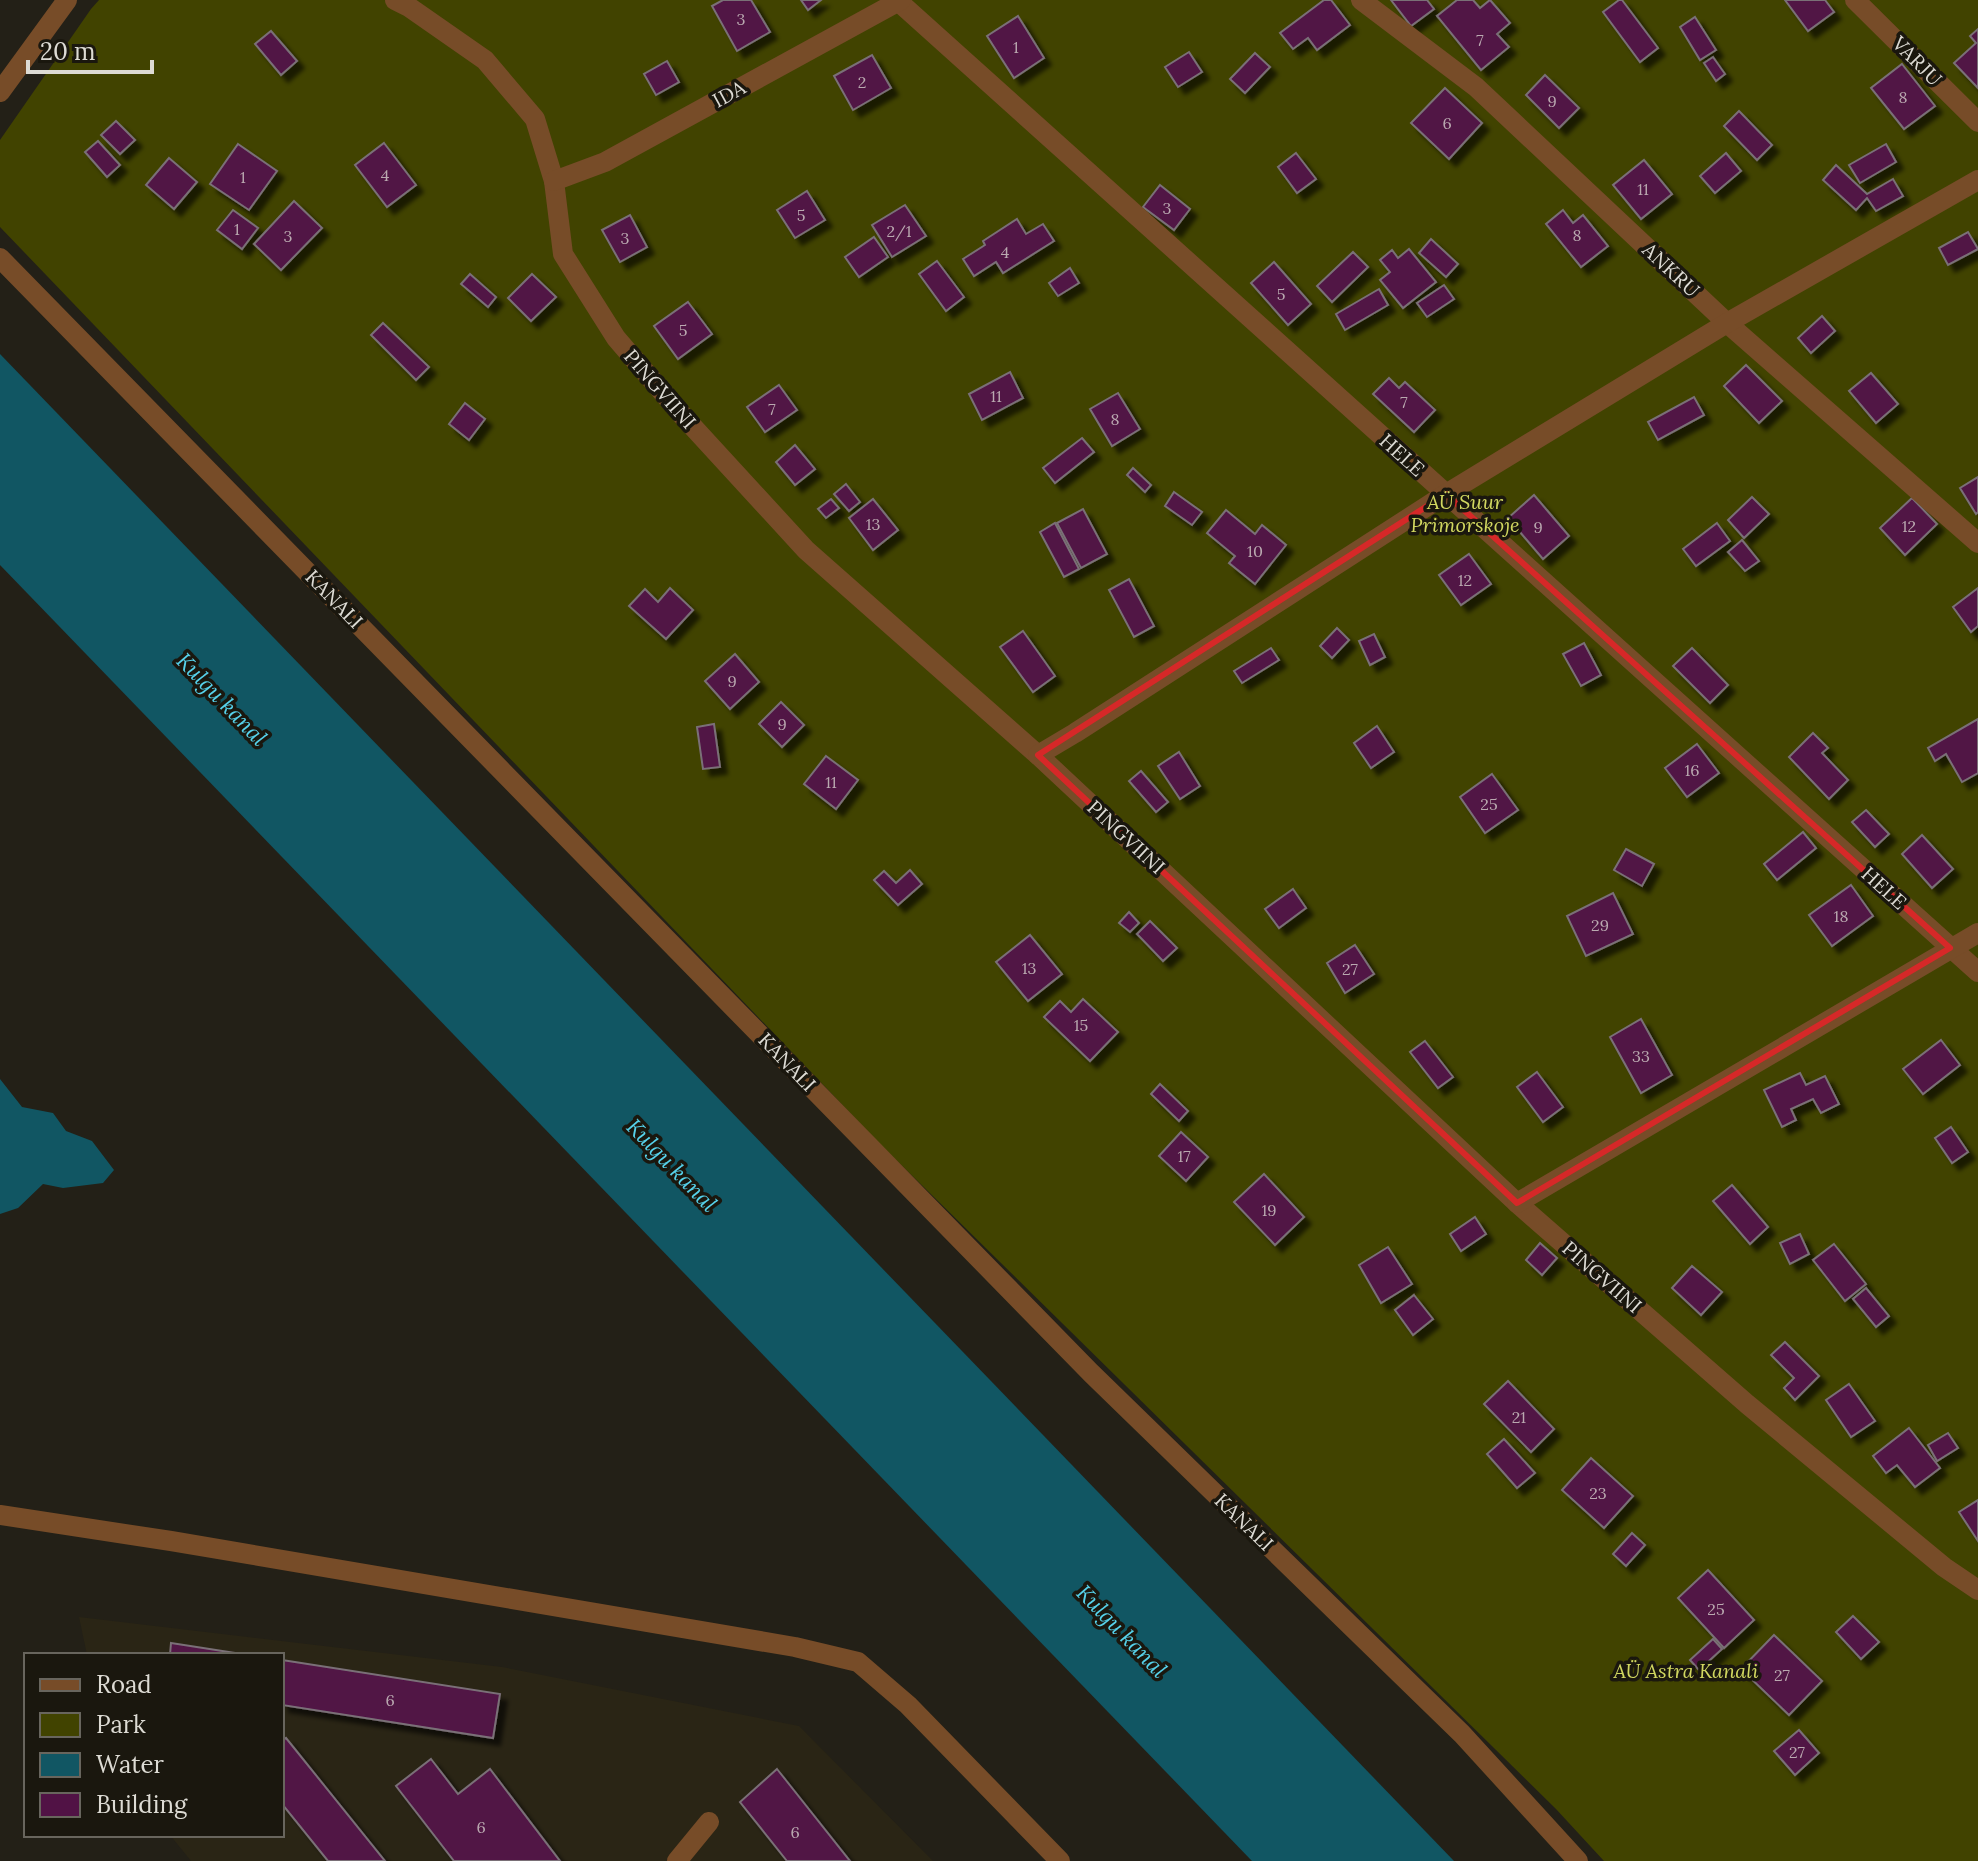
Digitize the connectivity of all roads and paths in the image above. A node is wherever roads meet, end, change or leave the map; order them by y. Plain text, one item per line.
1 (67, 0) edge
2 (395, 0) edge
3 (1361, 0) edge
4 (1855, 0) edge
5 (900, 1) edge
6 (0, 92) edge
7 (1978, 122) edge
8 (1978, 180) edge
9 (554, 181) junction
10 (0, 258) edge
11 (1727, 323) junction
12 (1446, 494) junction
13 (1978, 543) edge
14 (1038, 755) junction
15 (1978, 933) edge
16 (1950, 948) junction
17 (1978, 972) edge
18 (1517, 1203) junction
19 (0, 1515) edge
20 (1978, 1590) edge
21 (709, 1822) dead end
22 (677, 1861) edge
23 (1060, 1861) edge
24 (1578, 1861) edge

1 - 6 street
2 - 9 street, PINGVIINI
3 - 11 street, ANKRU
4 - 7 street, VARJU
5 - 9 street, IDA
5 - 12 street, HELE
8 - 11 street
9 - 14 street, PINGVIINI
10 - 24 street, KANALI
11 - 12 street
11 - 13 street, ANKRU
12 - 14 street
12 - 16 street, HELE
14 - 18 street, PINGVIINI
15 - 16 street
16 - 17 street, HELE
16 - 18 street
18 - 20 street, PINGVIINI
19 - 23 street
21 - 22 street

